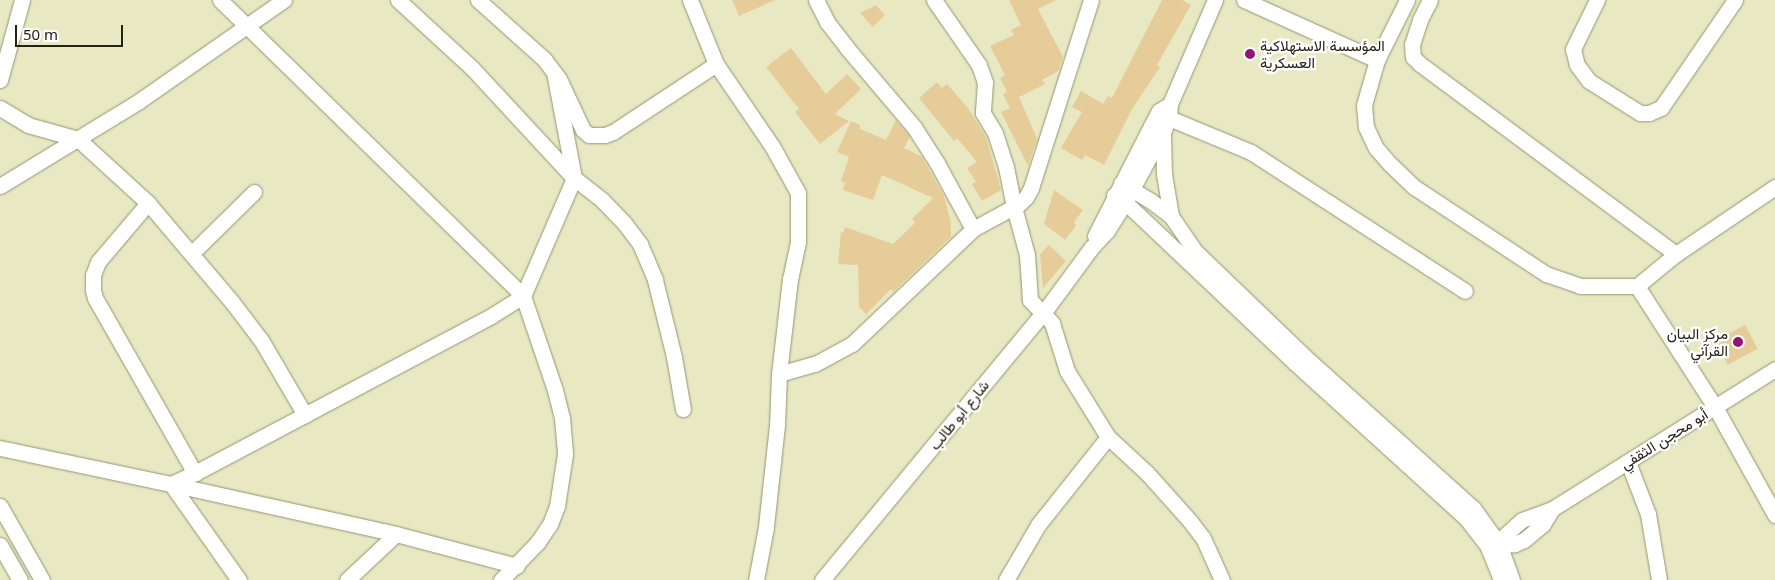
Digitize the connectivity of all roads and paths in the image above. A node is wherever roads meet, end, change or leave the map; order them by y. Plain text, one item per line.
1 (22, 0) edge
2 (220, 0) edge
3 (284, 0) edge
4 (398, 0) edge
5 (478, 0) edge
6 (690, 0) edge
7 (816, 0) edge
8 (934, 0) edge
9 (1091, 0) edge
10 (1215, 0) edge
11 (1244, 0) edge
12 (1407, 0) edge
13 (1430, 0) edge
14 (1597, 0) edge
15 (1735, 0) edge
16 (247, 24) junction
17 (1377, 60) junction
18 (716, 64) junction
19 (554, 72) junction
20 (0, 80) edge
21 (0, 108) edge
22 (1170, 111) junction
23 (1163, 132) junction
24 (78, 138) junction
25 (574, 178) junction
26 (0, 186) edge
27 (1775, 187) edge
28 (254, 192) dead end
29 (1123, 192) junction
30 (148, 203) junction
31 (1014, 207) junction
32 (1171, 216) junction
33 (974, 229) junction
34 (192, 253) junction
35 (1676, 254) junction
36 (1637, 286) junction
37 (1465, 291) dead end
38 (523, 296) junction
39 (1044, 312) junction
40 (1775, 369) edge
41 (779, 374) junction
42 (1715, 407) junction
43 (683, 409) dead end
44 (305, 414) junction
45 (1108, 437) junction
46 (0, 448) edge
47 (1628, 462) junction
48 (196, 473) junction
49 (171, 484) junction
50 (0, 506) edge
51 (1775, 515) edge
52 (396, 534) junction
53 (0, 545) edge
54 (1493, 549) junction
55 (517, 566) junction
56 (20, 580) edge
57 (42, 580) edge
58 (239, 580) edge
59 (347, 580) edge
60 (500, 580) edge
61 (756, 580) edge
62 (822, 580) edge
63 (1006, 580) edge
64 (1222, 580) edge
65 (1500, 580) edge
66 (1512, 580) edge
67 (1658, 580) edge

1 - 20 street
2 - 16 street
3 - 16 street
4 - 25 street
5 - 19 street
6 - 18 street
7 - 33 street
8 - 31 street
9 - 31 street
10 - 22 street, شارع أبو طالب
11 - 17 street
12 - 17 street
13 - 35 street
14 - 15 street
16 - 24 street
16 - 38 street
17 - 36 street
18 - 19 street
18 - 41 street
19 - 25 street
21 - 24 street
22 - 23 street, شارع أبو طالب
22 - 29 street, شارع أبو طالب
22 - 37 street
23 - 29 street, شارع أبو طالب
23 - 32 street
24 - 26 street
24 - 30 street
25 - 38 street
25 - 43 street
27 - 35 street
28 - 34 street
29 - 32 street
29 - 39 street, شارع أبو طالب
29 - 54 street
30 - 34 street
30 - 48 street
31 - 33 street
31 - 39 street
32 - 54 street
33 - 41 street
34 - 44 street
35 - 36 street
36 - 42 street
38 - 44 street
38 - 55 street
39 - 45 street
39 - 62 street, شارع أبو طالب
40 - 42 street, أبو محجن الثقفي
41 - 61 street
42 - 47 street, أبو محجن الثقفي
42 - 51 street
44 - 48 street
45 - 63 street
45 - 64 street
46 - 49 street
47 - 54 street, أبو محجن الثقفي
47 - 67 street
48 - 49 street
49 - 52 street
49 - 58 street
50 - 57 street
52 - 55 street
52 - 59 street
53 - 56 street
54 - 65 street
54 - 66 street
55 - 60 street

